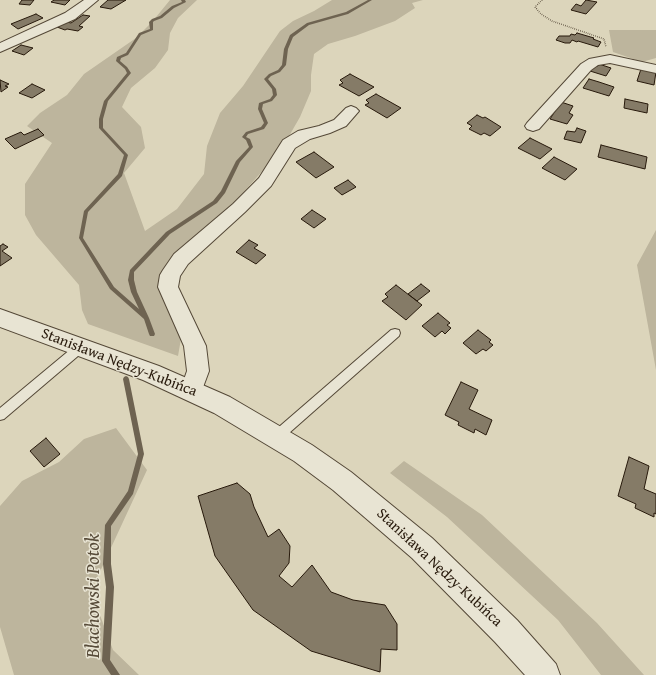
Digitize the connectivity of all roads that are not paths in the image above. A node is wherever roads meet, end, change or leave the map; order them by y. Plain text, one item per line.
1 (92, 0) edge
2 (0, 48) edge
3 (656, 69) edge
4 (351, 111) dead end
5 (533, 126) dead end
6 (0, 318) edge
7 (394, 333) dead end
8 (81, 347) junction
9 (191, 391) junction
10 (0, 415) edge
11 (276, 437) junction
12 (545, 675) edge

1 - 2 street
3 - 5 street
4 - 9 street
6 - 8 street, Stanisława Nędzy-Kubińca
7 - 11 lane
8 - 9 street, Stanisława Nędzy-Kubińca
8 - 10 lane
9 - 11 street, Stanisława Nędzy-Kubińca
11 - 12 street, Stanisława Nędzy-Kubińca

